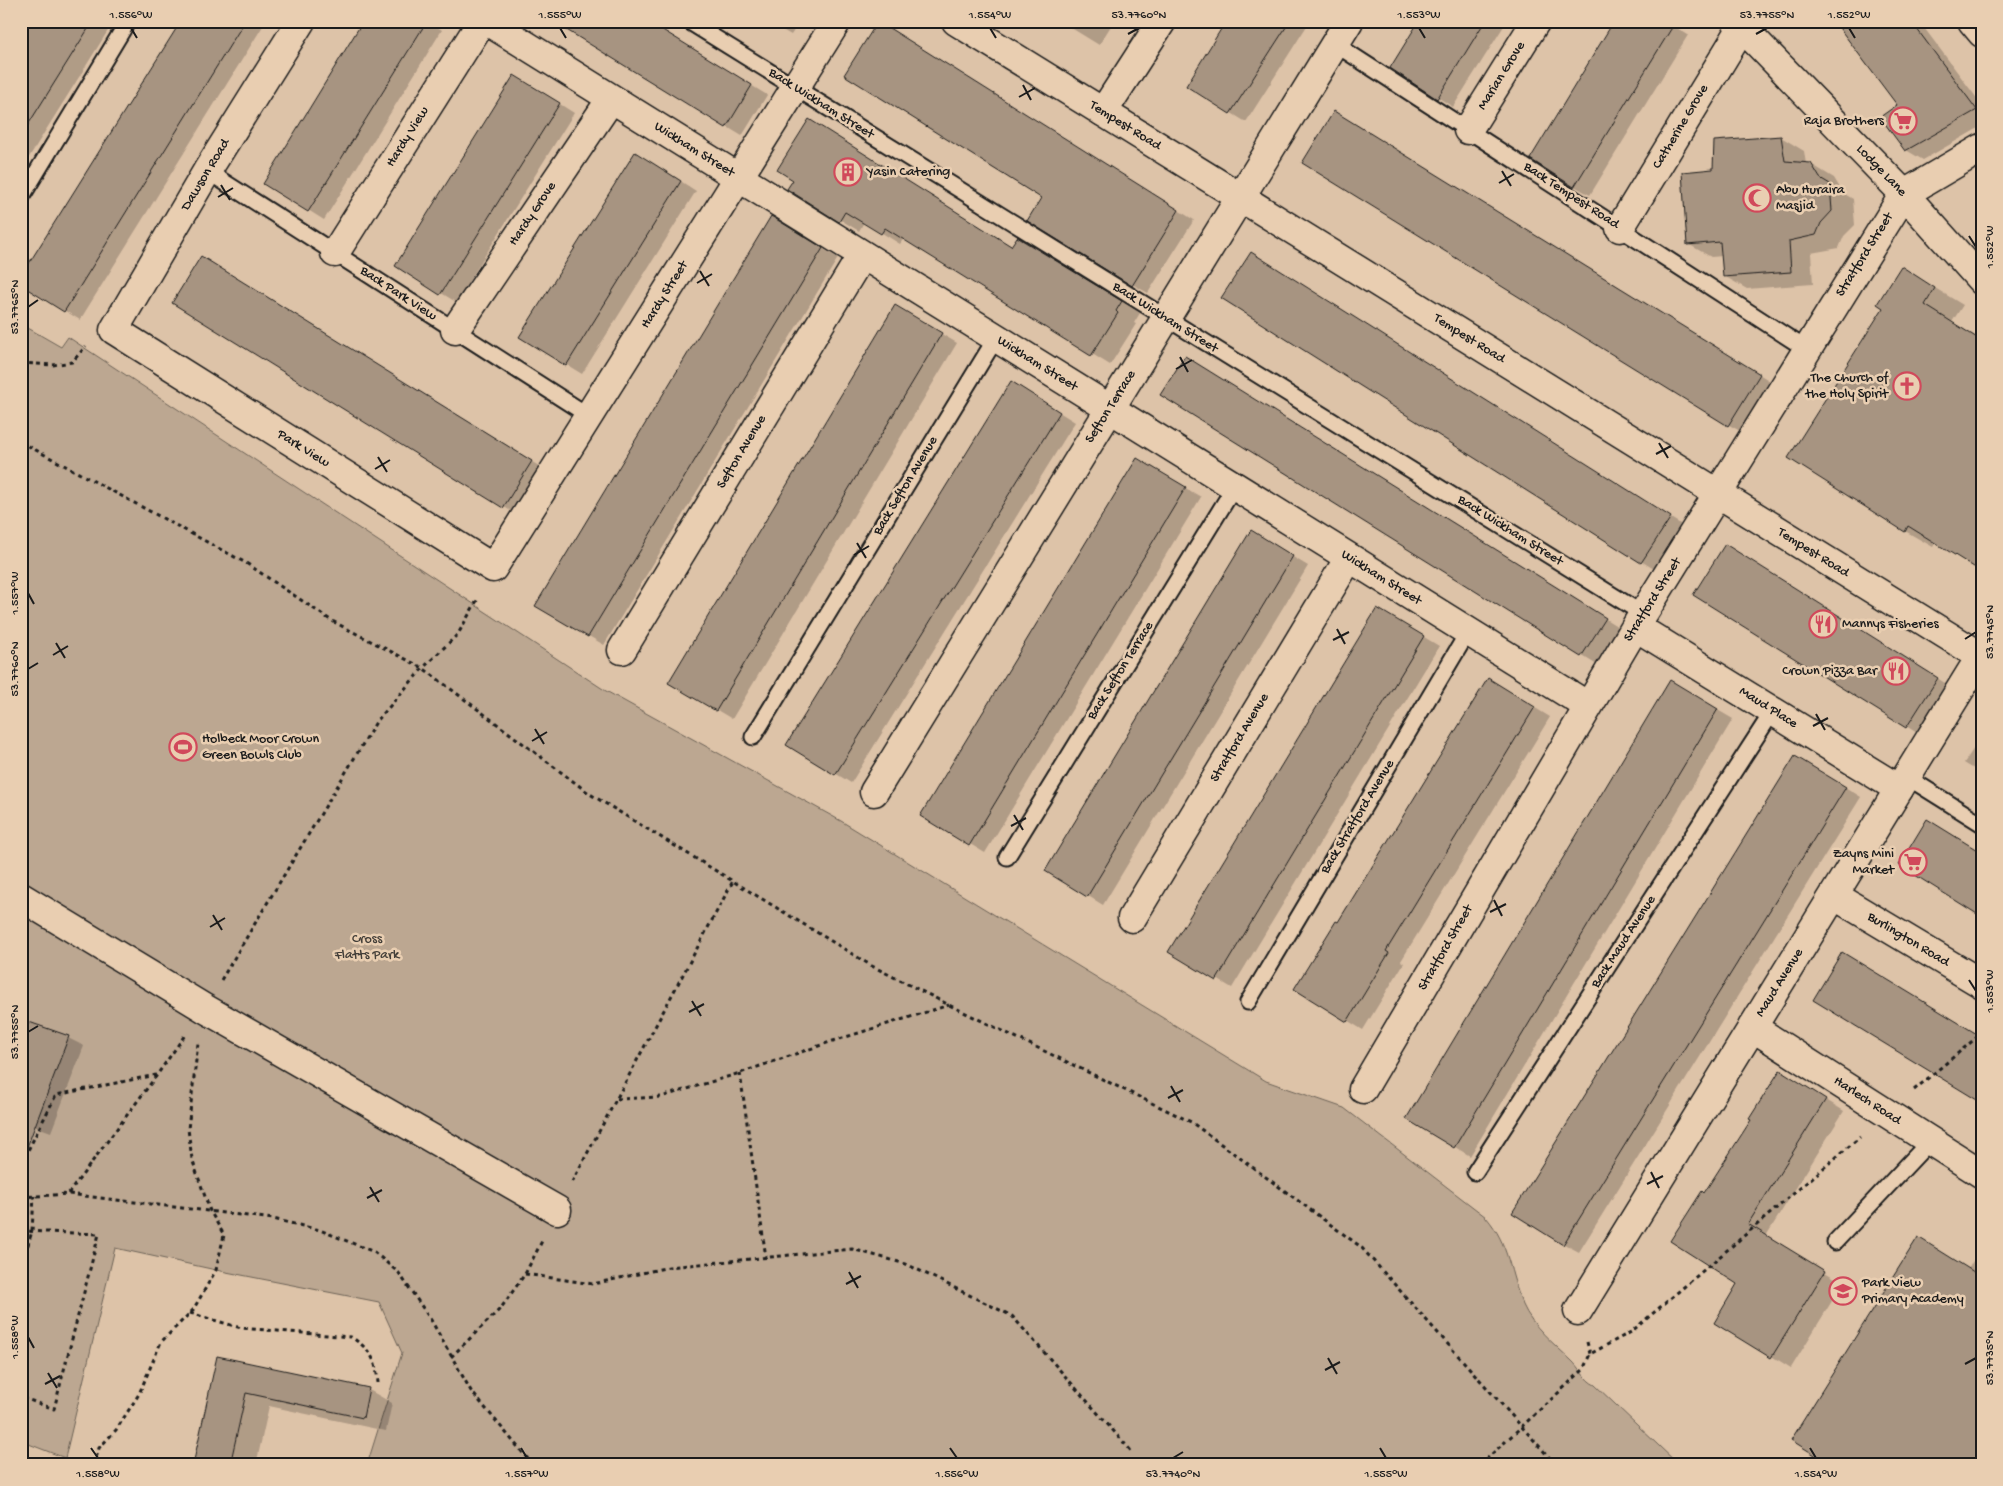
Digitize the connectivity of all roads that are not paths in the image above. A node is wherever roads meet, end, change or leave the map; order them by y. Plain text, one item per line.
1 (128, 21) edge
2 (301, 21) edge
3 (482, 21) edge
4 (487, 21) edge
5 (688, 21) edge
6 (837, 21) edge
7 (1162, 21) edge
8 (1349, 21) edge
9 (1536, 21) edge
10 (1972, 21) edge
11 (962, 23) edge
12 (1739, 24) edge
13 (1982, 34) edge
14 (1335, 44) junction
15 (795, 88) junction
16 (612, 99) junction
17 (1103, 112) junction
18 (1468, 130) junction
19 (1982, 148) edge
20 (207, 171) junction
21 (739, 178) junction
22 (1904, 194) junction
23 (21, 198) edge
24 (1240, 198) junction
25 (1620, 228) junction
26 (335, 253) junction
27 (862, 255) junction
28 (1982, 281) edge
29 (1166, 318) junction
30 (114, 330) joint
31 (455, 330) junction
32 (996, 338) junction
33 (1806, 348) junction
34 (1110, 409) junction
35 (589, 416) junction
36 (1235, 486) junction
37 (1719, 494) junction
38 (1349, 558) junction
39 (493, 568) joint
40 (1640, 620) junction
41 (1468, 632) junction
42 (622, 650) dead end
43 (1981, 656) edge
44 (1588, 706) junction
45 (1773, 711) junction
46 (754, 737) dead end
47 (1903, 783) junction
48 (874, 792) dead end
49 (1982, 824) edge
50 (1007, 856) dead end
51 (1835, 896) junction
52 (21, 897) edge
53 (1132, 918) dead end
54 (1982, 984) edge
55 (1248, 1002) dead end
56 (1752, 1027) junction
57 (1364, 1089) dead end
58 (1930, 1141) junction
59 (1475, 1172) dead end
60 (1982, 1174) edge
61 (557, 1210) road end
62 (1834, 1242) dead end
63 (1578, 1312) dead end

1 - 23 lane
2 - 20 street, Dawson Road
3 - 26 street, Hardy View
4 - 16 street, Wickham Street
5 - 15 lane, Back Wickham Street
6 - 15 street, Hardy Street
7 - 17 street
8 - 14 street, Sefton Terrace
9 - 18 street, Marian Grove
10 - 13 street
11 - 17 street, Tempest Road
12 - 22 street, Lodge Lane
12 - 25 street, Catherine Grove
14 - 18 lane, Back Tempest Road
14 - 24 street, Sefton Terrace
15 - 21 street, Hardy Street
15 - 29 lane, Back Wickham Street
16 - 21 street, Wickham Street
16 - 31 street, Hardy Grove
17 - 24 street, Tempest Road
18 - 25 lane, Back Tempest Road
19 - 22 street, Stratford Street
20 - 26 lane, Back Park View
20 - 30 street, Dawson Road
21 - 27 street, Wickham Street
21 - 35 street, Hardy Street
22 - 28 street, Lodge Lane
22 - 33 street, Stratford Street
24 - 29 street, Sefton Terrace
24 - 37 street, Tempest Road
25 - 33 lane, Back Tempest Road
26 - 31 lane, Back Park View
27 - 32 street, Wickham Street
27 - 42 street, Sefton Avenue
29 - 34 street, Sefton Terrace
29 - 40 lane, Back Wickham Street
30 - 39 street, Park View
31 - 35 lane, Back Park View
32 - 34 street, Wickham Street
32 - 46 lane, Back Sefton Avenue
33 - 37 street, Stratford Street
34 - 36 street, Wickham Street
34 - 48 street, Sefton Terrace
35 - 39 street, Hardy Street
36 - 38 street, Wickham Street
36 - 50 lane, Back Sefton Terrace
37 - 40 street, Stratford Street
37 - 43 street, Tempest Road
38 - 41 street, Wickham Street
38 - 53 street, Stratford Avenue
40 - 44 street, Stratford Street
40 - 45 street, Maud Place
41 - 44 street, Wickham Street
41 - 55 lane, Back Stratford Avenue
43 - 47 street, Maud Avenue
44 - 57 street, Stratford Street
45 - 47 street, Maud Place
45 - 59 lane, Back Maud Avenue
47 - 49 lane
47 - 51 street, Maud Avenue
51 - 54 street, Burlington Road
51 - 56 street, Maud Avenue
52 - 61 street
56 - 58 street, Harlech Road
56 - 63 street, Maud Avenue
58 - 60 street, Harlech Road
58 - 62 lane

